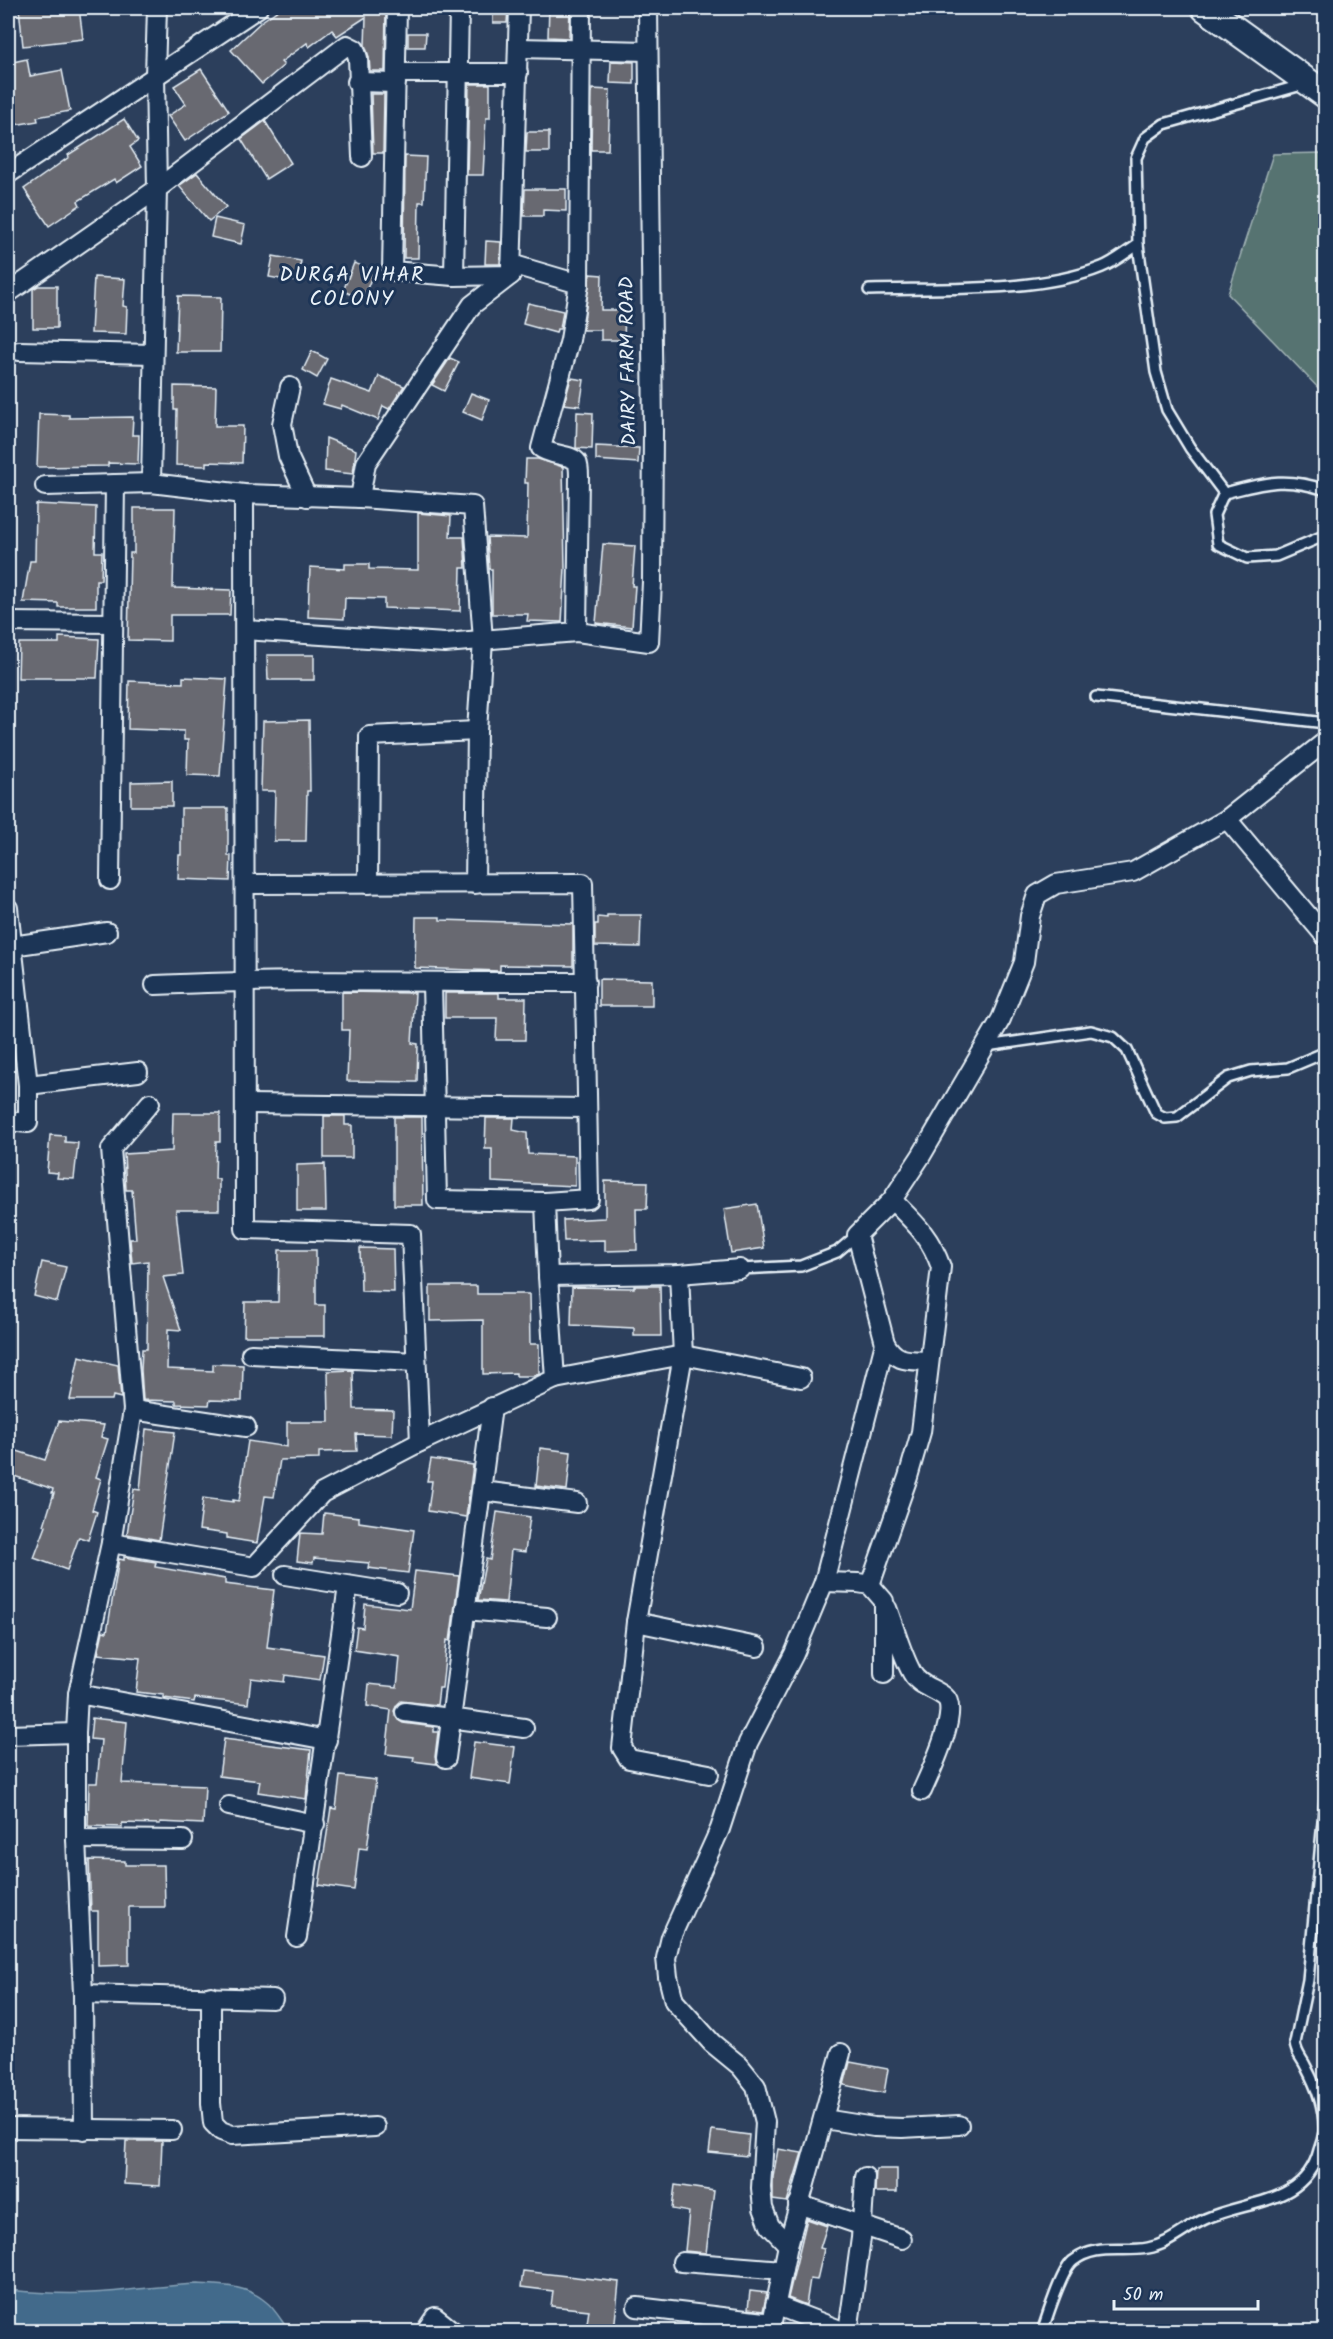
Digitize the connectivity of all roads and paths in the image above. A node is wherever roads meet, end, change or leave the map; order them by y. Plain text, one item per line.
1 (157, 8) edge
2 (258, 8) edge
3 (397, 8) edge
4 (459, 8) edge
5 (519, 8) edge
6 (580, 8) edge
7 (648, 8) edge
8 (1205, 8) edge
9 (519, 48) junction
10 (579, 49) junction
11 (648, 51) junction
12 (457, 74) junction
13 (518, 74) junction
14 (154, 75) junction
15 (396, 78) junction
16 (357, 82) junction
17 (1318, 89) edge
18 (362, 157) dead end
19 (8, 174) edge
20 (157, 189) junction
21 (1138, 245) junction
22 (511, 270) junction
23 (453, 276) junction
24 (579, 284) junction
25 (869, 290) dead end
26 (8, 293) edge
27 (19, 351) dead end
28 (153, 354) junction
29 (290, 387) dead end
30 (151, 483) junction
31 (115, 484) junction
32 (45, 486) dead end
33 (1326, 490) edge
34 (1224, 493) junction
35 (244, 494) junction
36 (307, 497) junction
37 (360, 498) junction
38 (1326, 535) edge
39 (8, 622) edge
40 (113, 623) junction
41 (245, 630) junction
42 (577, 632) junction
43 (483, 640) junction
44 (1096, 697) dead end
45 (1326, 723) edge
46 (477, 731) junction
47 (1326, 741) edge
48 (1227, 819) junction
49 (110, 880) dead end
50 (246, 884) junction
51 (368, 884) junction
52 (475, 884) junction
53 (8, 908) edge
54 (107, 932) dead end
55 (1326, 936) edge
56 (12, 946) junction
57 (246, 981) junction
58 (586, 982) junction
59 (432, 983) junction
60 (155, 985) dead end
61 (985, 1046) junction
62 (1326, 1052) edge
63 (138, 1072) dead end
64 (28, 1085) junction
65 (150, 1104) dead end
66 (246, 1104) junction
67 (435, 1107) junction
68 (587, 1108) junction
69 (8, 1121) edge
70 (892, 1200) junction
71 (545, 1202) junction
72 (857, 1234) junction
73 (740, 1269) joint
74 (679, 1274) junction
75 (548, 1276) junction
76 (885, 1343) junction
77 (251, 1354) dead end
78 (683, 1355) junction
79 (929, 1361) junction
80 (416, 1362) junction
81 (801, 1378) dead end
82 (555, 1379) junction
83 (492, 1407) junction
84 (134, 1410) junction
85 (246, 1427) dead end
86 (420, 1442) junction
87 (482, 1491) junction
88 (577, 1503) dead end
89 (111, 1543) junction
90 (285, 1575) dead end
91 (824, 1582) junction
92 (870, 1585) junction
93 (348, 1586) junction
94 (397, 1593) dead end
95 (885, 1601) junction
96 (465, 1610) junction
97 (547, 1617) dead end
98 (636, 1622) junction
99 (757, 1647) dead end
100 (884, 1674) dead end
101 (78, 1694) junction
102 (405, 1712) dead end
103 (451, 1719) junction
104 (524, 1728) dead end
105 (76, 1733) junction
106 (8, 1735) edge
107 (327, 1740) junction
108 (446, 1758) dead end
109 (708, 1774) dead end
110 (1326, 1789) edge
111 (922, 1791) dead end
112 (229, 1806) dead end
113 (315, 1824) junction
114 (76, 1839) junction
115 (183, 1840) dead end
116 (297, 1937) dead end
117 (83, 1994) junction
118 (211, 1996) junction
119 (273, 1999) dead end
120 (841, 2053) dead end
121 (824, 2119) junction
122 (959, 2125) dead end
123 (375, 2127) dead end
124 (8, 2128) edge
125 (84, 2130) junction
126 (172, 2130) dead end
127 (865, 2177) dead end
128 (798, 2204) junction
129 (862, 2227) junction
130 (902, 2239) dead end
131 (788, 2245) junction
132 (682, 2262) dead end
133 (783, 2270) junction
134 (775, 2305) junction
135 (638, 2307) dead end
136 (771, 2327) edge
137 (425, 2331) edge
138 (454, 2331) edge
139 (846, 2331) edge
140 (1042, 2331) edge

1 - 14 street
2 - 14 street
3 - 15 street
4 - 12 street
5 - 9 street
6 - 10 street
7 - 11 street, DAIRY FARM ROAD
8 - 17 main road
9 - 10 street
9 - 13 street
10 - 11 street
10 - 24 street
11 - 42 street, DAIRY FARM ROAD
12 - 13 street
12 - 15 street
12 - 23 street
13 - 22 street
14 - 19 street
14 - 20 street
15 - 16 street
15 - 23 street
16 - 18 street
16 - 20 street
17 - 21 lane
20 - 26 street
20 - 28 street
21 - 25 lane
21 - 34 lane
22 - 23 street
22 - 24 street
22 - 37 street
24 - 42 street
27 - 28 street
28 - 30 street
29 - 36 street
30 - 31 street
30 - 35 street
31 - 32 street
31 - 40 street
33 - 34 lane
34 - 38 lane
35 - 36 street
35 - 41 street
36 - 37 street
37 - 43 street
39 - 40 street
40 - 49 street
41 - 43 street
41 - 50 street
42 - 43 street
43 - 46 street
44 - 45 lane
46 - 51 street
46 - 52 street
47 - 48 street
48 - 55 street
48 - 61 street
50 - 51 street
50 - 57 street
51 - 52 street
52 - 58 street
53 - 56 street
54 - 56 street
56 - 64 street
57 - 59 street
57 - 60 street
57 - 66 street
58 - 59 street
58 - 68 street
59 - 67 street
61 - 62 lane
61 - 70 street
63 - 64 street
64 - 69 street
65 - 84 street
66 - 67 street
66 - 80 street
67 - 68 street
67 - 71 street
68 - 71 street
70 - 72 street
70 - 79 street
71 - 75 street
72 - 73 lane
72 - 76 street
73 - 74 street
74 - 75 street
74 - 78 street
75 - 82 street
76 - 79 street
76 - 91 street
77 - 80 street
78 - 81 street
78 - 82 street
78 - 98 street
79 - 92 street
80 - 86 street
82 - 83 street
83 - 86 street
83 - 87 street
84 - 85 street
84 - 89 street
86 - 89 street
87 - 88 street
87 - 96 street
89 - 101 street
90 - 93 street
91 - 92 street
91 - 131 street
92 - 95 street
93 - 94 street
93 - 107 street
95 - 100 street
95 - 111 street
96 - 97 street
96 - 103 street
98 - 99 street
98 - 109 street
101 - 105 street
101 - 107 street
102 - 103 street
103 - 104 street
103 - 108 street
105 - 106 street
105 - 114 street
107 - 113 street
110 - 140 lane
112 - 113 street
113 - 116 street
114 - 115 street
114 - 117 street
117 - 118 street
117 - 125 street
118 - 119 street
118 - 123 street
120 - 121 street
121 - 122 street
121 - 128 street
124 - 125 street
125 - 126 street
127 - 129 street
128 - 129 street
128 - 131 street
129 - 130 street
129 - 139 street
131 - 133 street
132 - 133 street
133 - 134 street
134 - 136 street
134 - 139 street
135 - 136 street
137 - 138 street

